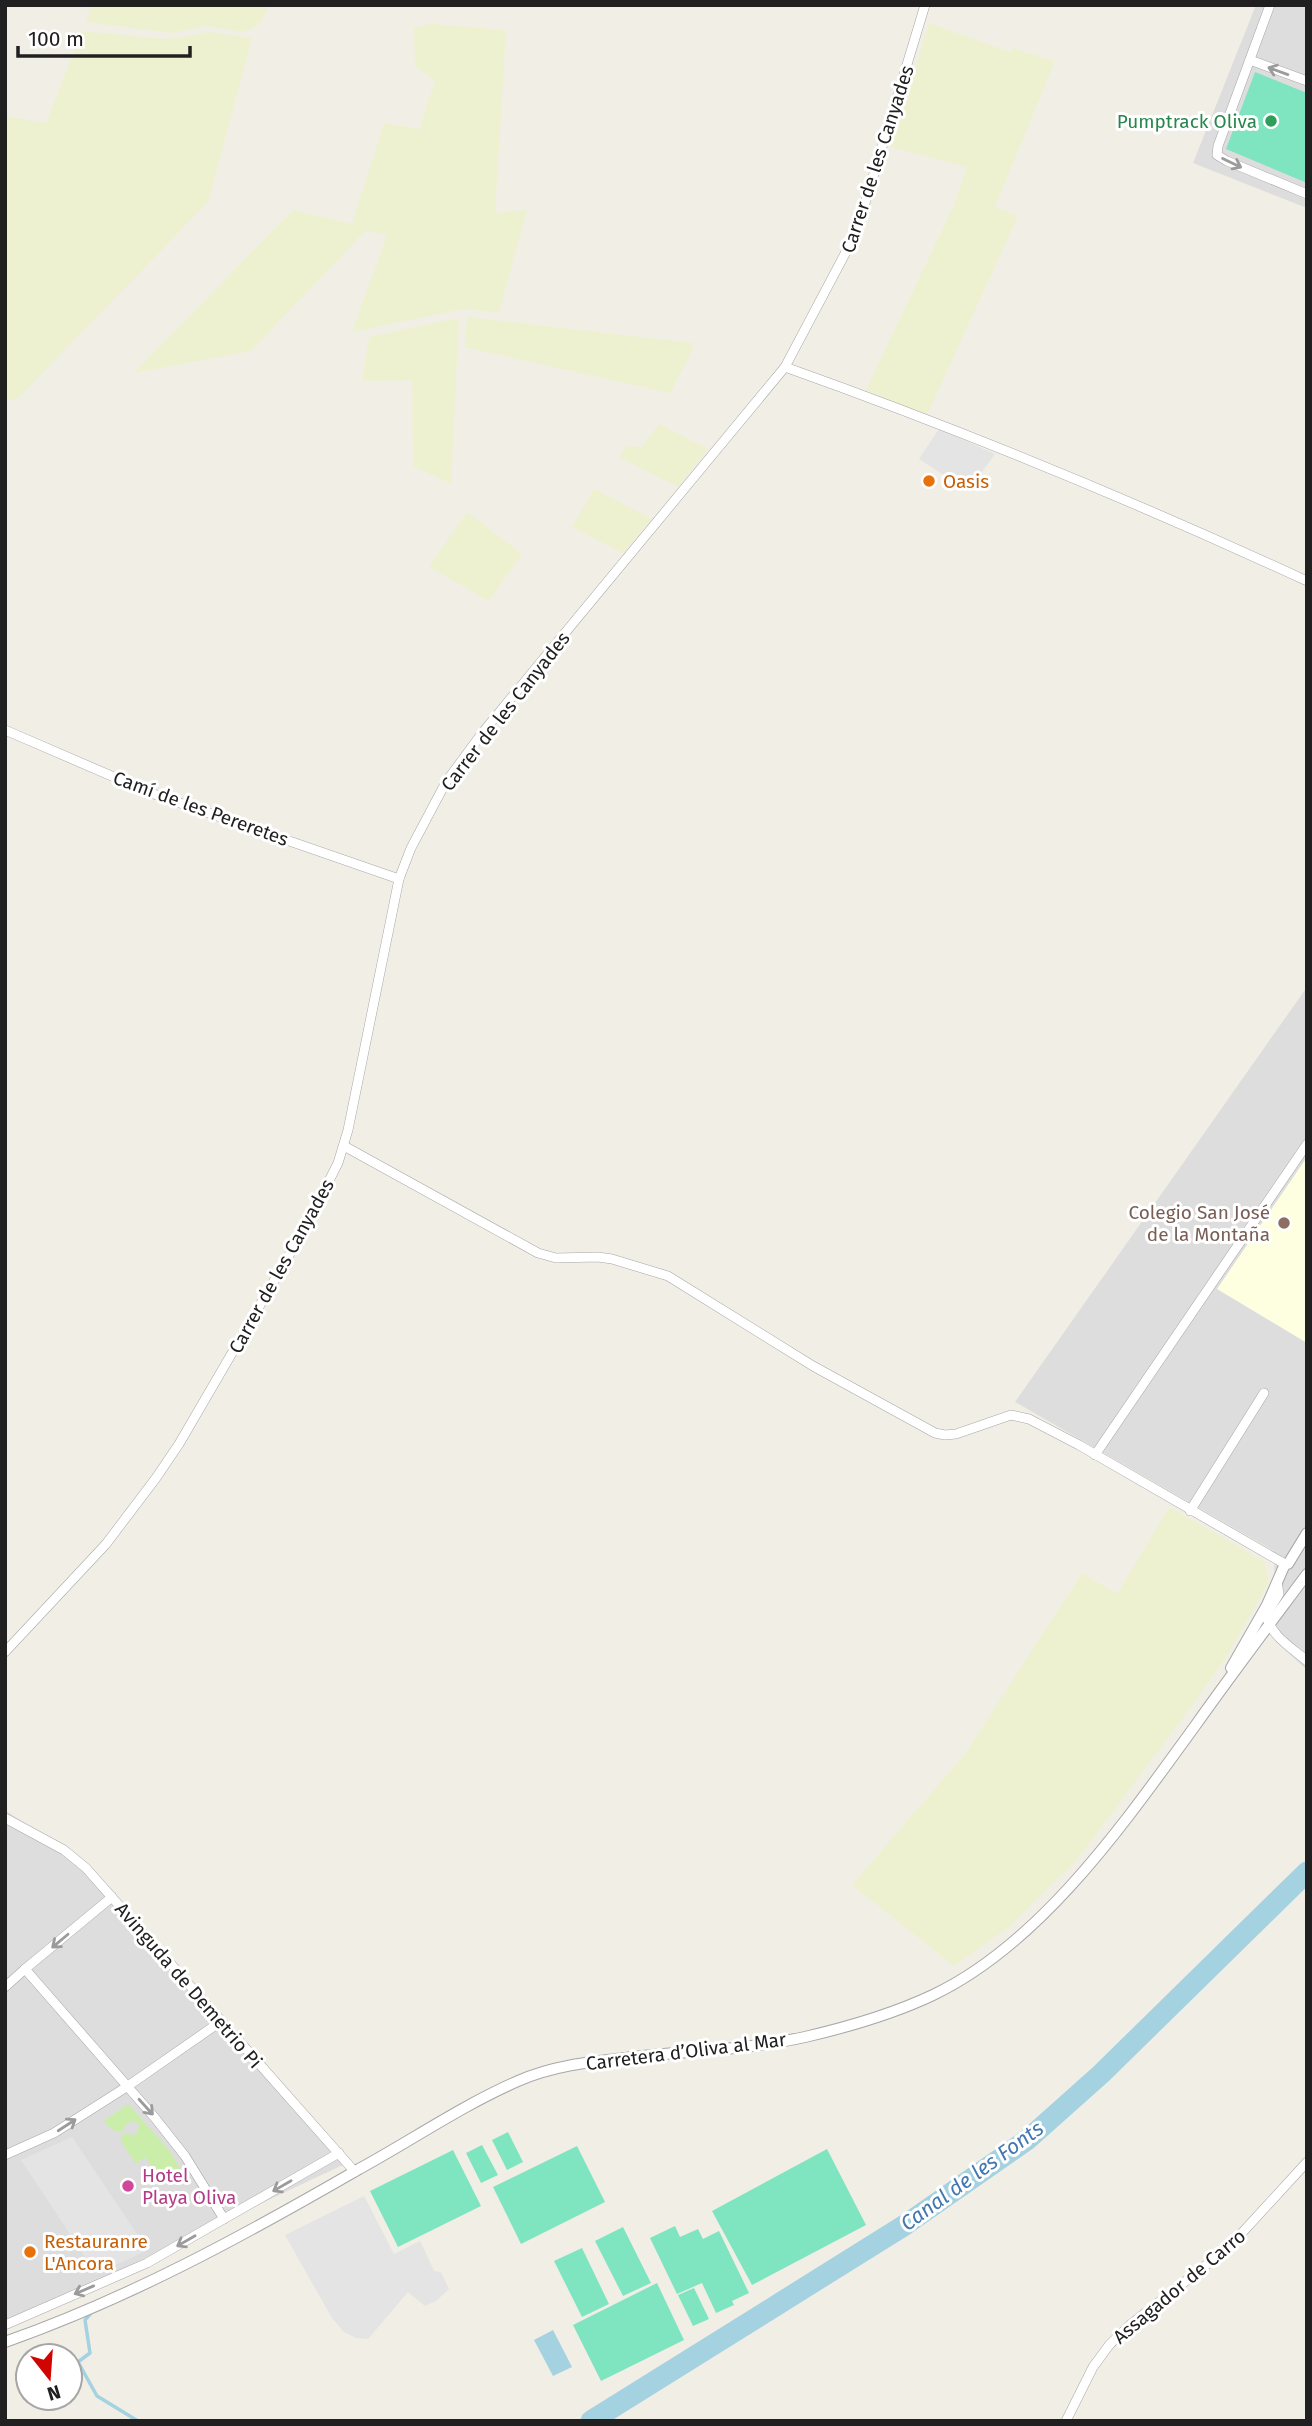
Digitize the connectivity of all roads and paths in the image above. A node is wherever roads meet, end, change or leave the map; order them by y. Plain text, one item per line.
1 (925, 5) edge
2 (1270, 5) edge
3 (1250, 60) junction
4 (1307, 81) edge
5 (1307, 194) edge
6 (785, 367) junction
7 (1307, 581) edge
8 (5, 730) edge
9 (399, 879) junction
10 (1307, 1144) edge
11 (344, 1146) junction
12 (1264, 1393) dead end
13 (1095, 1455) junction
14 (1190, 1511) junction
15 (1307, 1533) edge
16 (1282, 1571) junction
17 (1307, 1573) edge
18 (1297, 1586) junction
19 (1270, 1626) junction
20 (5, 1652) edge
21 (1307, 1661) edge
22 (1205, 1713) junction
23 (6, 1819) edge
24 (112, 1897) junction
25 (25, 1969) junction
26 (5, 1987) edge
27 (220, 2022) junction
28 (128, 2086) junction
29 (339, 2153) junction
30 (5, 2155) edge
31 (1307, 2162) edge
32 (355, 2172) junction
33 (224, 2219) junction
34 (5, 2325) edge
35 (5, 2342) edge
36 (1066, 2421) edge

1 - 6 street, Carrer de les Canyades
2 - 3 street
4 -> 3 street
3 -> 5 street
6 - 7 street
6 - 9 street, Carrer de les Canyades
8 - 9 street, Camí de les Pereretes
9 - 11 street, Carrer de les Canyades
10 - 13 street
11 - 13 street
11 - 20 street, Carrer de les Canyades
12 - 14 street
13 - 14 street
14 - 16 street
15 - 16 street
16 - 17 street
16 - 18 street
16 - 19 street
16 - 22 street
17 - 18 street
18 - 19 street
19 - 21 street
19 - 22 street
22 - 32 street, Carretera d’Oliva al Mar
23 - 24 street, Avinguda de Demetrio Pi
24 -> 25 street
24 - 27 street, Avinguda de Demetrio Pi
25 - 26 street
25 - 28 street
27 - 28 street
27 - 29 street, Avinguda de Demetrio Pi
30 -> 28 street
28 -> 33 street
29 - 32 street, Avinguda de Demetrio Pi
29 -> 33 street
31 - 36 street, Assagador de Carro
32 - 35 street, Carretera d’Oliva al Mar
33 -> 34 street

